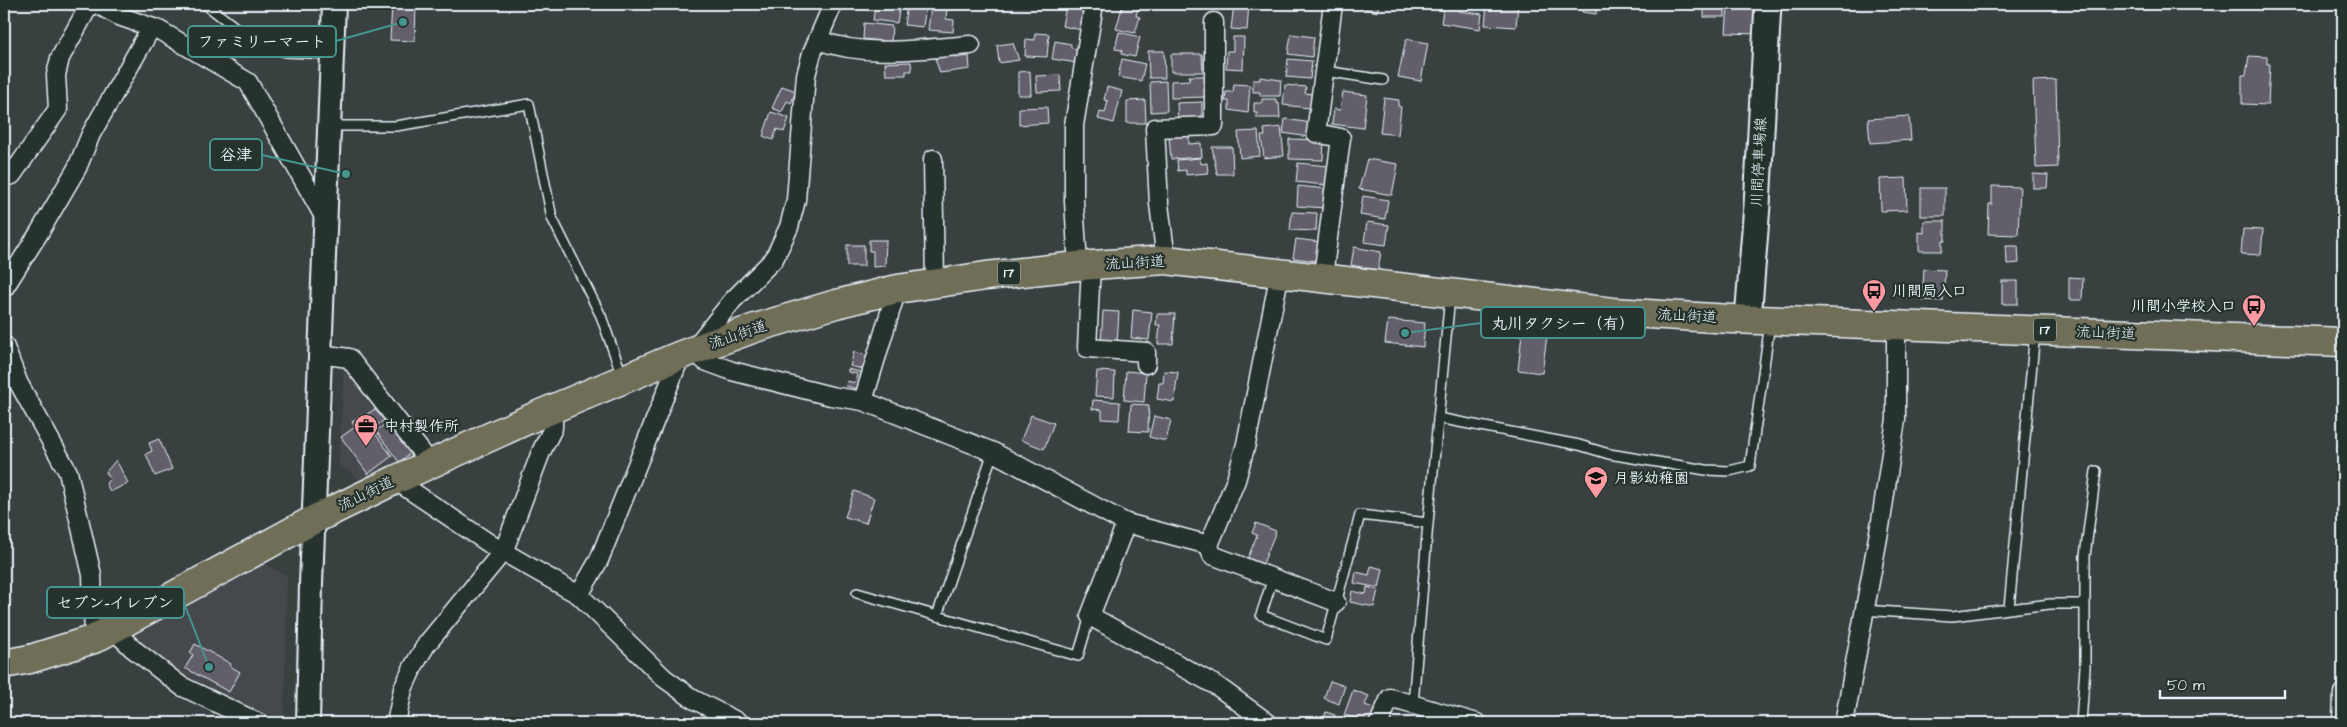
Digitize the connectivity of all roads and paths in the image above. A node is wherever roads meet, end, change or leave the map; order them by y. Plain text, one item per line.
1 (90, 4) edge
2 (97, 4) edge
3 (205, 4) edge
4 (334, 4) edge
5 (833, 4) edge
6 (1094, 4) edge
7 (1333, 4) edge
8 (1768, 4) edge
9 (1214, 22) dead end
10 (151, 28) junction
11 (818, 40) junction
12 (971, 45) dead end
13 (332, 54) junction
14 (1325, 70) junction
15 (1383, 80) dead end
16 (329, 126) junction
17 (933, 159) dead end
18 (4, 177) edge
19 (326, 220) junction
20 (1166, 260) junction
21 (1084, 265) junction
22 (1280, 272) junction
23 (1323, 276) junction
24 (935, 283) junction
25 (4, 288) edge
26 (897, 289) junction
27 (1450, 293) junction
28 (1759, 320) junction
29 (1896, 324) junction
30 (2035, 330) junction
31 (2343, 342) edge
32 (4, 345) edge
33 (687, 353) junction
34 (319, 354) junction
35 (1146, 364) dead end
36 (623, 378) junction
37 (863, 401) junction
38 (553, 408) junction
39 (1438, 418) junction
40 (994, 452) junction
41 (430, 463) junction
42 (2096, 471) dead end
43 (395, 480) junction
44 (314, 520) junction
45 (1126, 523) junction
46 (1428, 523) junction
47 (1209, 545) junction
48 (504, 550) junction
49 (1273, 578) junction
50 (857, 593) dead end
51 (579, 595) junction
52 (1336, 602) junction
53 (2084, 604) junction
54 (2009, 608) junction
55 (1864, 610) junction
56 (937, 616) junction
57 (1090, 616) junction
58 (103, 634) junction
59 (4, 664) edge
60 (2343, 693) edge
61 (1413, 704) junction
62 (259, 723) edge
63 (308, 723) edge
64 (396, 723) edge
65 (740, 723) edge
66 (1268, 723) edge
67 (1379, 723) edge
68 (1477, 723) edge
69 (1844, 723) edge
70 (2081, 723) edge
71 (2342, 723) edge

1 - 18 street
2 - 10 street
3 - 13 lane
4 - 13 street
5 - 11 street
6 - 21 street
7 - 14 street
8 - 28 main road, 川間停車場線
9 - 20 street
10 - 19 street
10 - 25 street
11 - 12 street
11 - 33 street
13 - 16 street
14 - 15 lane
14 - 23 street
16 - 19 street
16 - 36 lane
17 - 24 street
19 - 34 street
20 - 21 main road, 流山街道 / 17
20 - 22 main road, 流山街道 / 17
21 - 24 main road, 流山街道 / 17
21 - 35 street
22 - 23 main road, 流山街道 / 17
22 - 47 street
23 - 27 main road, 流山街道 / 17
24 - 26 main road, 流山街道 / 17
26 - 33 main road, 流山街道 / 17
26 - 37 street
27 - 28 main road, 流山街道 / 17
27 - 39 lane
28 - 29 main road, 流山街道 / 17
28 - 39 lane
29 - 30 main road, 流山街道 / 17
29 - 55 street
30 - 31 main road, 流山街道 / 17
30 - 54 lane
32 - 58 street
33 - 36 main road, 流山街道 / 17
33 - 37 street
33 - 51 street
34 - 41 street
34 - 44 street
36 - 38 main road, 流山街道 / 17
37 - 40 street
38 - 41 main road, 流山街道 / 17
38 - 48 street
39 - 46 lane
40 - 45 street
40 - 56 lane
41 - 43 main road, 流山街道 / 17
42 - 53 lane
43 - 44 main road, 流山街道 / 17
43 - 48 street
44 - 58 main road, 流山街道 / 17
44 - 63 street
45 - 47 street
45 - 57 street
46 - 52 lane
46 - 61 lane
47 - 49 street
48 - 51 street
48 - 64 street
49 - 52 street
49 - 52 lane
50 - 56 lane
51 - 65 street
53 - 54 lane
53 - 70 lane
54 - 55 lane
55 - 69 street
56 - 57 lane
57 - 66 street
58 - 59 main road, 流山街道 / 17
58 - 62 street
60 - 71 street
61 - 67 street
61 - 68 street

